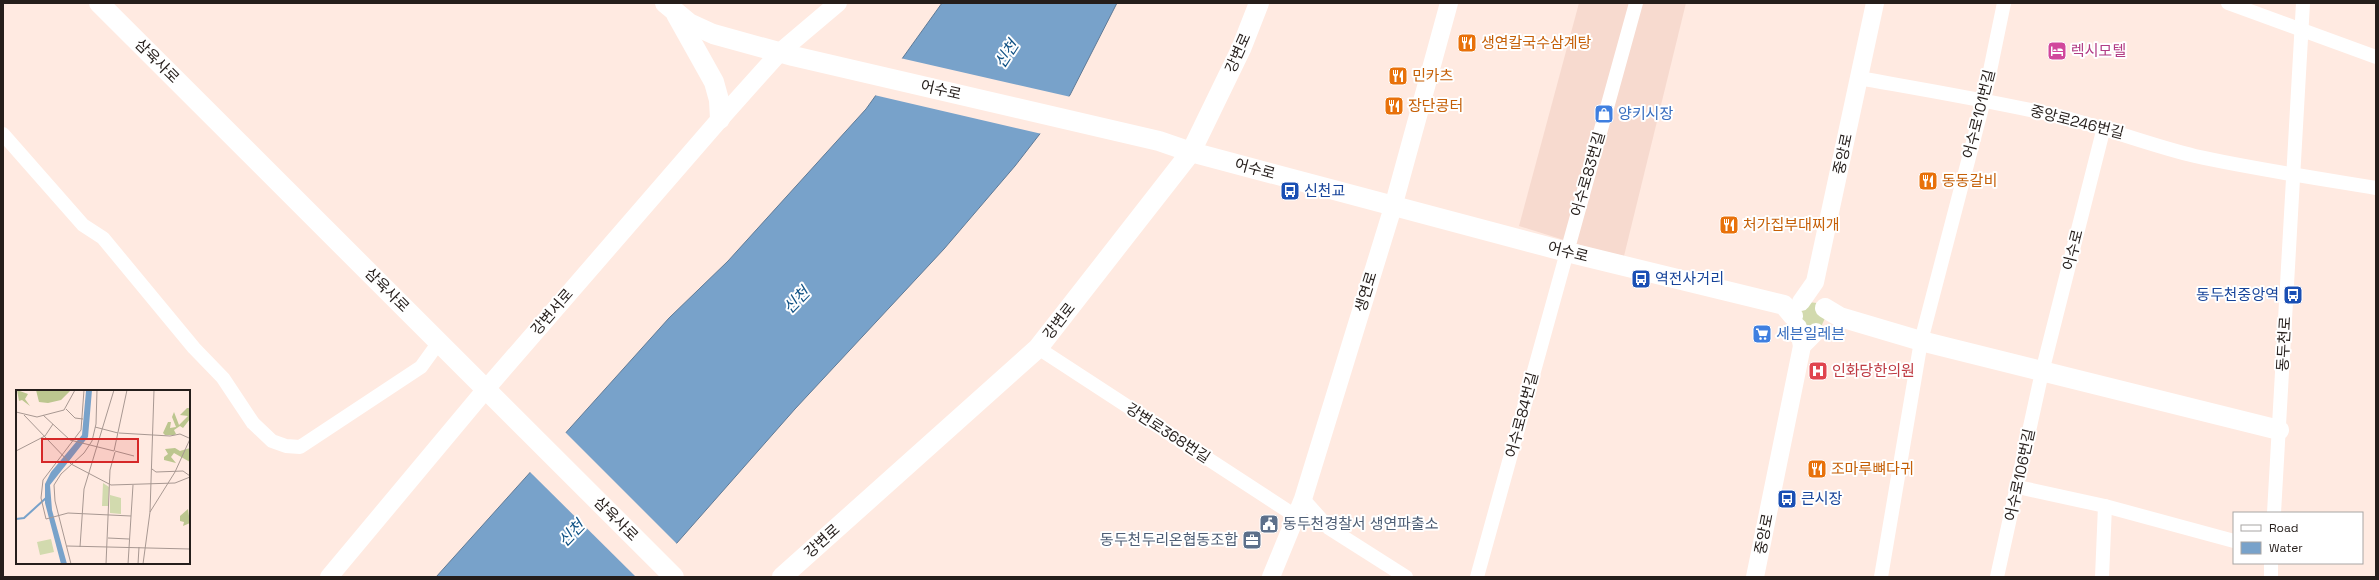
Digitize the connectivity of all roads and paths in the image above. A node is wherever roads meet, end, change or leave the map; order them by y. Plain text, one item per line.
1 (99, 3) edge
2 (838, 3) edge
3 (1259, 3) edge
4 (1449, 3) edge
5 (1636, 3) edge
6 (1875, 3) edge
7 (2004, 3) edge
8 (2228, 3) edge
9 (2303, 3) edge
10 (670, 7) edge
11 (2301, 29) junction
12 (780, 52) junction
13 (2376, 57) edge
14 (1859, 78) junction
15 (1984, 100) junction
16 (720, 119) junction
17 (2104, 127) junction
18 (3, 134) edge
19 (1191, 152) junction
20 (2292, 175) junction
21 (2376, 188) edge
22 (1393, 207) junction
23 (1567, 252) junction
24 (1815, 282) junction
25 (1794, 312) junction
26 (1827, 320) junction
27 (1921, 341) junction
28 (439, 342) junction
29 (1802, 346) junction
30 (1038, 348) junction
31 (2042, 372) junction
32 (486, 389) junction
33 (2279, 430) junction
34 (2018, 487) junction
35 (1303, 499) junction
36 (2105, 506) junction
37 (2274, 512) edge
38 (1296, 517) junction
39 (2233, 541) edge
40 (2271, 564) edge
41 (329, 577) edge
42 (674, 577) edge
43 (782, 577) edge
44 (1271, 577) edge
45 (1406, 577) edge
46 (1477, 577) edge
47 (1755, 577) edge
48 (1881, 577) edge
49 (1998, 577) edge
50 (2102, 577) edge
51 (2271, 577) edge

1 - 28 main road, 삼육사로
2 - 12 street
3 - 19 main road, 강변로
4 - 22 street, 생연로
5 - 23 street, 어수로83번길
6 - 14 street, 중앙로
7 - 15 street, 어수로101번길
8 - 11 street
9 - 11 street, 동두천로
10 - 12 main road, 어수로
10 - 16 main road
11 - 13 street
11 - 20 street, 동두천로
12 - 16 street, 강변서로
12 - 19 main road, 어수로
14 - 15 street, 중앙로246번길
14 - 24 street, 중앙로
15 - 17 street, 중앙로246번길
15 - 27 street, 어수로101번길
16 - 32 street, 강변서로
17 - 20 street, 중앙로246번길
17 - 31 street, 어수로
18 - 28 street
19 - 22 main road, 어수로
19 - 30 main road, 강변로
20 - 21 street
20 - 33 street, 동두천로
22 - 23 main road, 어수로
22 - 35 street, 생연로
23 - 25 main road, 어수로
23 - 46 street, 어수로84번길
24 - 25 street, 중앙로
24 - 26 street
25 - 26 street
25 - 26 street
25 - 29 street
26 - 27 main road
26 - 29 street
27 - 31 main road
27 - 48 street, 어수로101번길
28 - 32 main road, 삼육사로
29 - 47 street, 중앙로
30 - 38 street, 강변로368번길
30 - 43 main road, 강변로
31 - 33 main road
31 - 34 street, 어수로106번길
32 - 41 street, 강변서로
32 - 42 main road, 삼육사로
33 - 37 street, 동두천로
34 - 36 street
34 - 49 street, 어수로106번길
35 - 38 street, 생연로
35 - 45 street
36 - 39 street
36 - 50 street
38 - 44 street, 생연로
40 - 51 street

